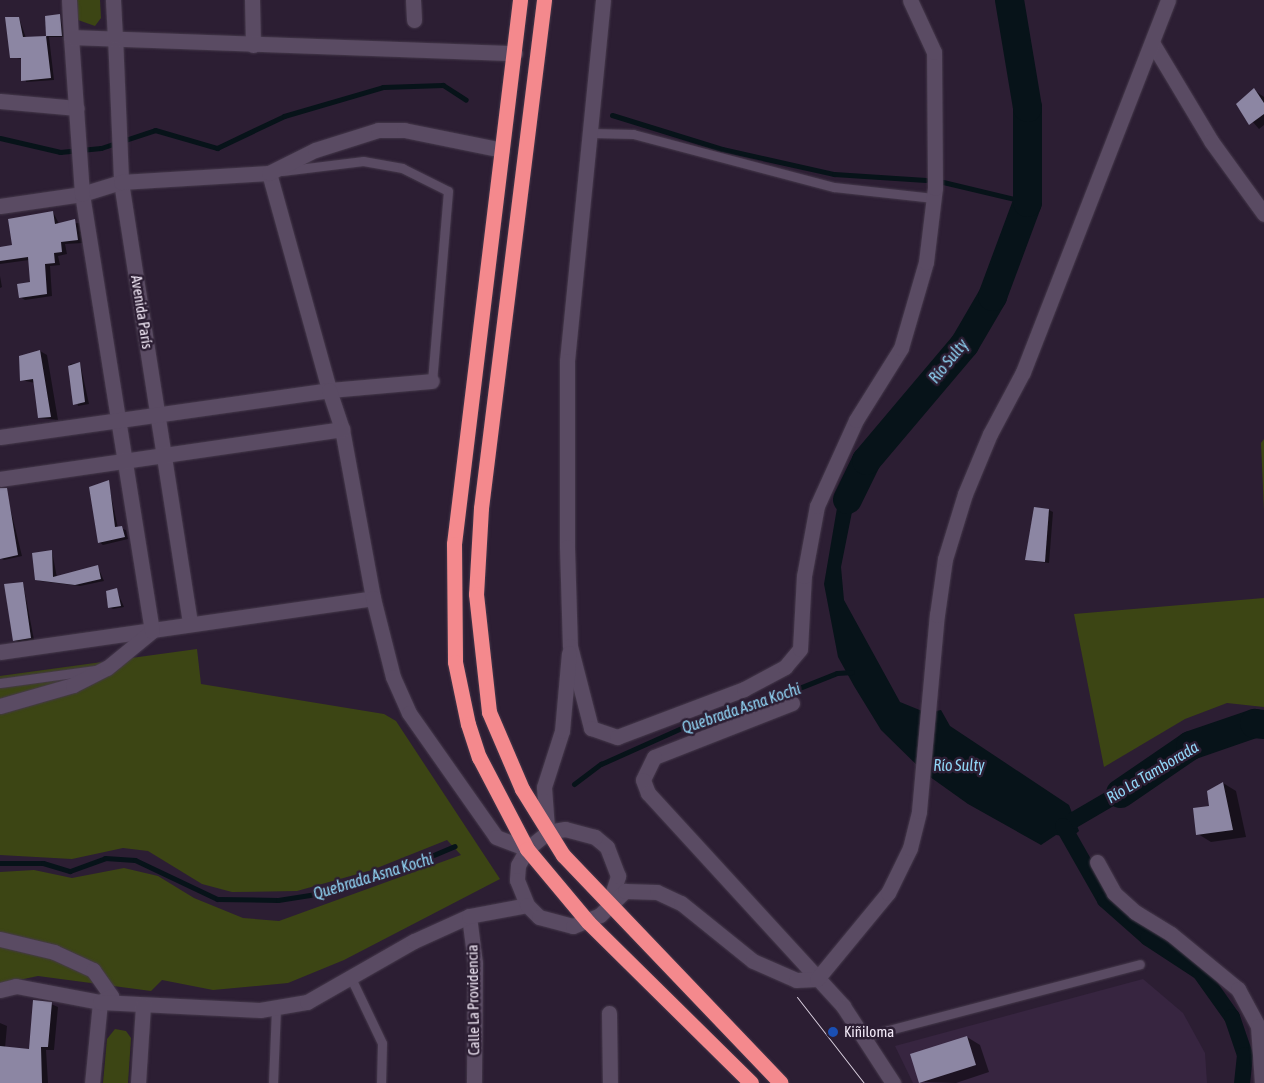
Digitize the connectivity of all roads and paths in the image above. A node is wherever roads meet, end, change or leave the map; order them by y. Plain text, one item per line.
1 (69, 0) edge
2 (113, 0) edge
3 (252, 0) edge
4 (413, 0) edge
5 (520, 0) edge
6 (544, 0) edge
7 (603, 0) edge
8 (910, 0) edge
9 (1168, 0) edge
10 (414, 20) dead end
11 (115, 36) junction
12 (71, 38) junction
13 (1153, 44) junction
14 (253, 45) junction
15 (515, 53) junction
16 (0, 101) edge
17 (77, 108) junction
18 (592, 133) junction
19 (502, 150) junction
20 (269, 173) junction
21 (121, 182) junction
22 (82, 194) junction
23 (933, 198) junction
24 (0, 206) edge
25 (1264, 214) edge
26 (432, 381) joint
27 (329, 390) junction
28 (158, 414) junction
29 (116, 421) junction
30 (342, 429) junction
31 (0, 437) edge
32 (163, 455) junction
33 (122, 461) junction
34 (0, 479) edge
35 (373, 598) junction
36 (190, 623) junction
37 (152, 631) junction
38 (570, 646) junction
39 (0, 652) edge
40 (108, 668) junction
41 (0, 683) edge
42 (792, 703) dead end
43 (0, 706) edge
44 (548, 832) junction
45 (527, 849) junction
46 (1097, 862) dead end
47 (527, 905) junction
48 (608, 907) junction
49 (469, 916) junction
50 (588, 922) junction
51 (0, 939) edge
52 (1140, 964) dead end
53 (350, 976) junction
54 (817, 979) junction
55 (0, 990) edge
56 (100, 1002) junction
57 (144, 1005) junction
58 (276, 1007) junction
59 (609, 1013) dead end
60 (866, 1036) junction
61 (92, 1083) edge
62 (138, 1083) edge
63 (273, 1083) edge
64 (381, 1083) edge
65 (474, 1083) edge
66 (610, 1083) edge
67 (751, 1083) edge
68 (781, 1083) edge
69 (893, 1083) edge
70 (1262, 1083) edge

1 - 12 street
2 - 11 street, Avenida París
3 - 14 street
4 - 10 street
5 - 15 highway
6 - 44 highway
7 - 18 street
8 - 23 street
9 - 13 street
11 - 12 street
11 - 14 street
11 - 21 street, Avenida París
12 - 17 street
13 - 25 street
13 - 54 street
14 - 15 street
15 - 19 highway
16 - 17 street
17 - 22 street
18 - 23 lane
18 - 38 street
19 - 20 street
19 - 45 highway
20 - 21 street
20 - 26 lane
20 - 27 street
21 - 22 street
21 - 28 street, Avenida París
22 - 24 street
22 - 29 street
23 - 38 street
26 - 27 street
27 - 28 street
27 - 30 street
28 - 29 street
28 - 32 street, Avenida París
29 - 31 street
29 - 33 street
30 - 32 street
30 - 35 street
32 - 33 street
32 - 36 street, Avenida París
33 - 34 street
33 - 37 street
35 - 36 street
35 - 45 street
36 - 37 street
37 - 39 street
37 - 40 street
38 - 44 street
40 - 41 lane
40 - 43 street
42 - 54 street
44 - 45 street
44 - 48 highway
44 - 48 street
45 - 47 street
45 - 50 highway
46 - 70 street
47 - 49 street
47 - 50 street
48 - 50 street
48 - 54 street
48 - 68 highway
49 - 53 street
49 - 65 street, Calle La Providencia
50 - 67 highway
51 - 56 street
52 - 60 lane
53 - 58 street
53 - 64 lane
54 - 60 street
55 - 56 street
56 - 57 street
56 - 61 street
57 - 58 street
57 - 62 street
58 - 63 lane
59 - 66 street
60 - 69 street

